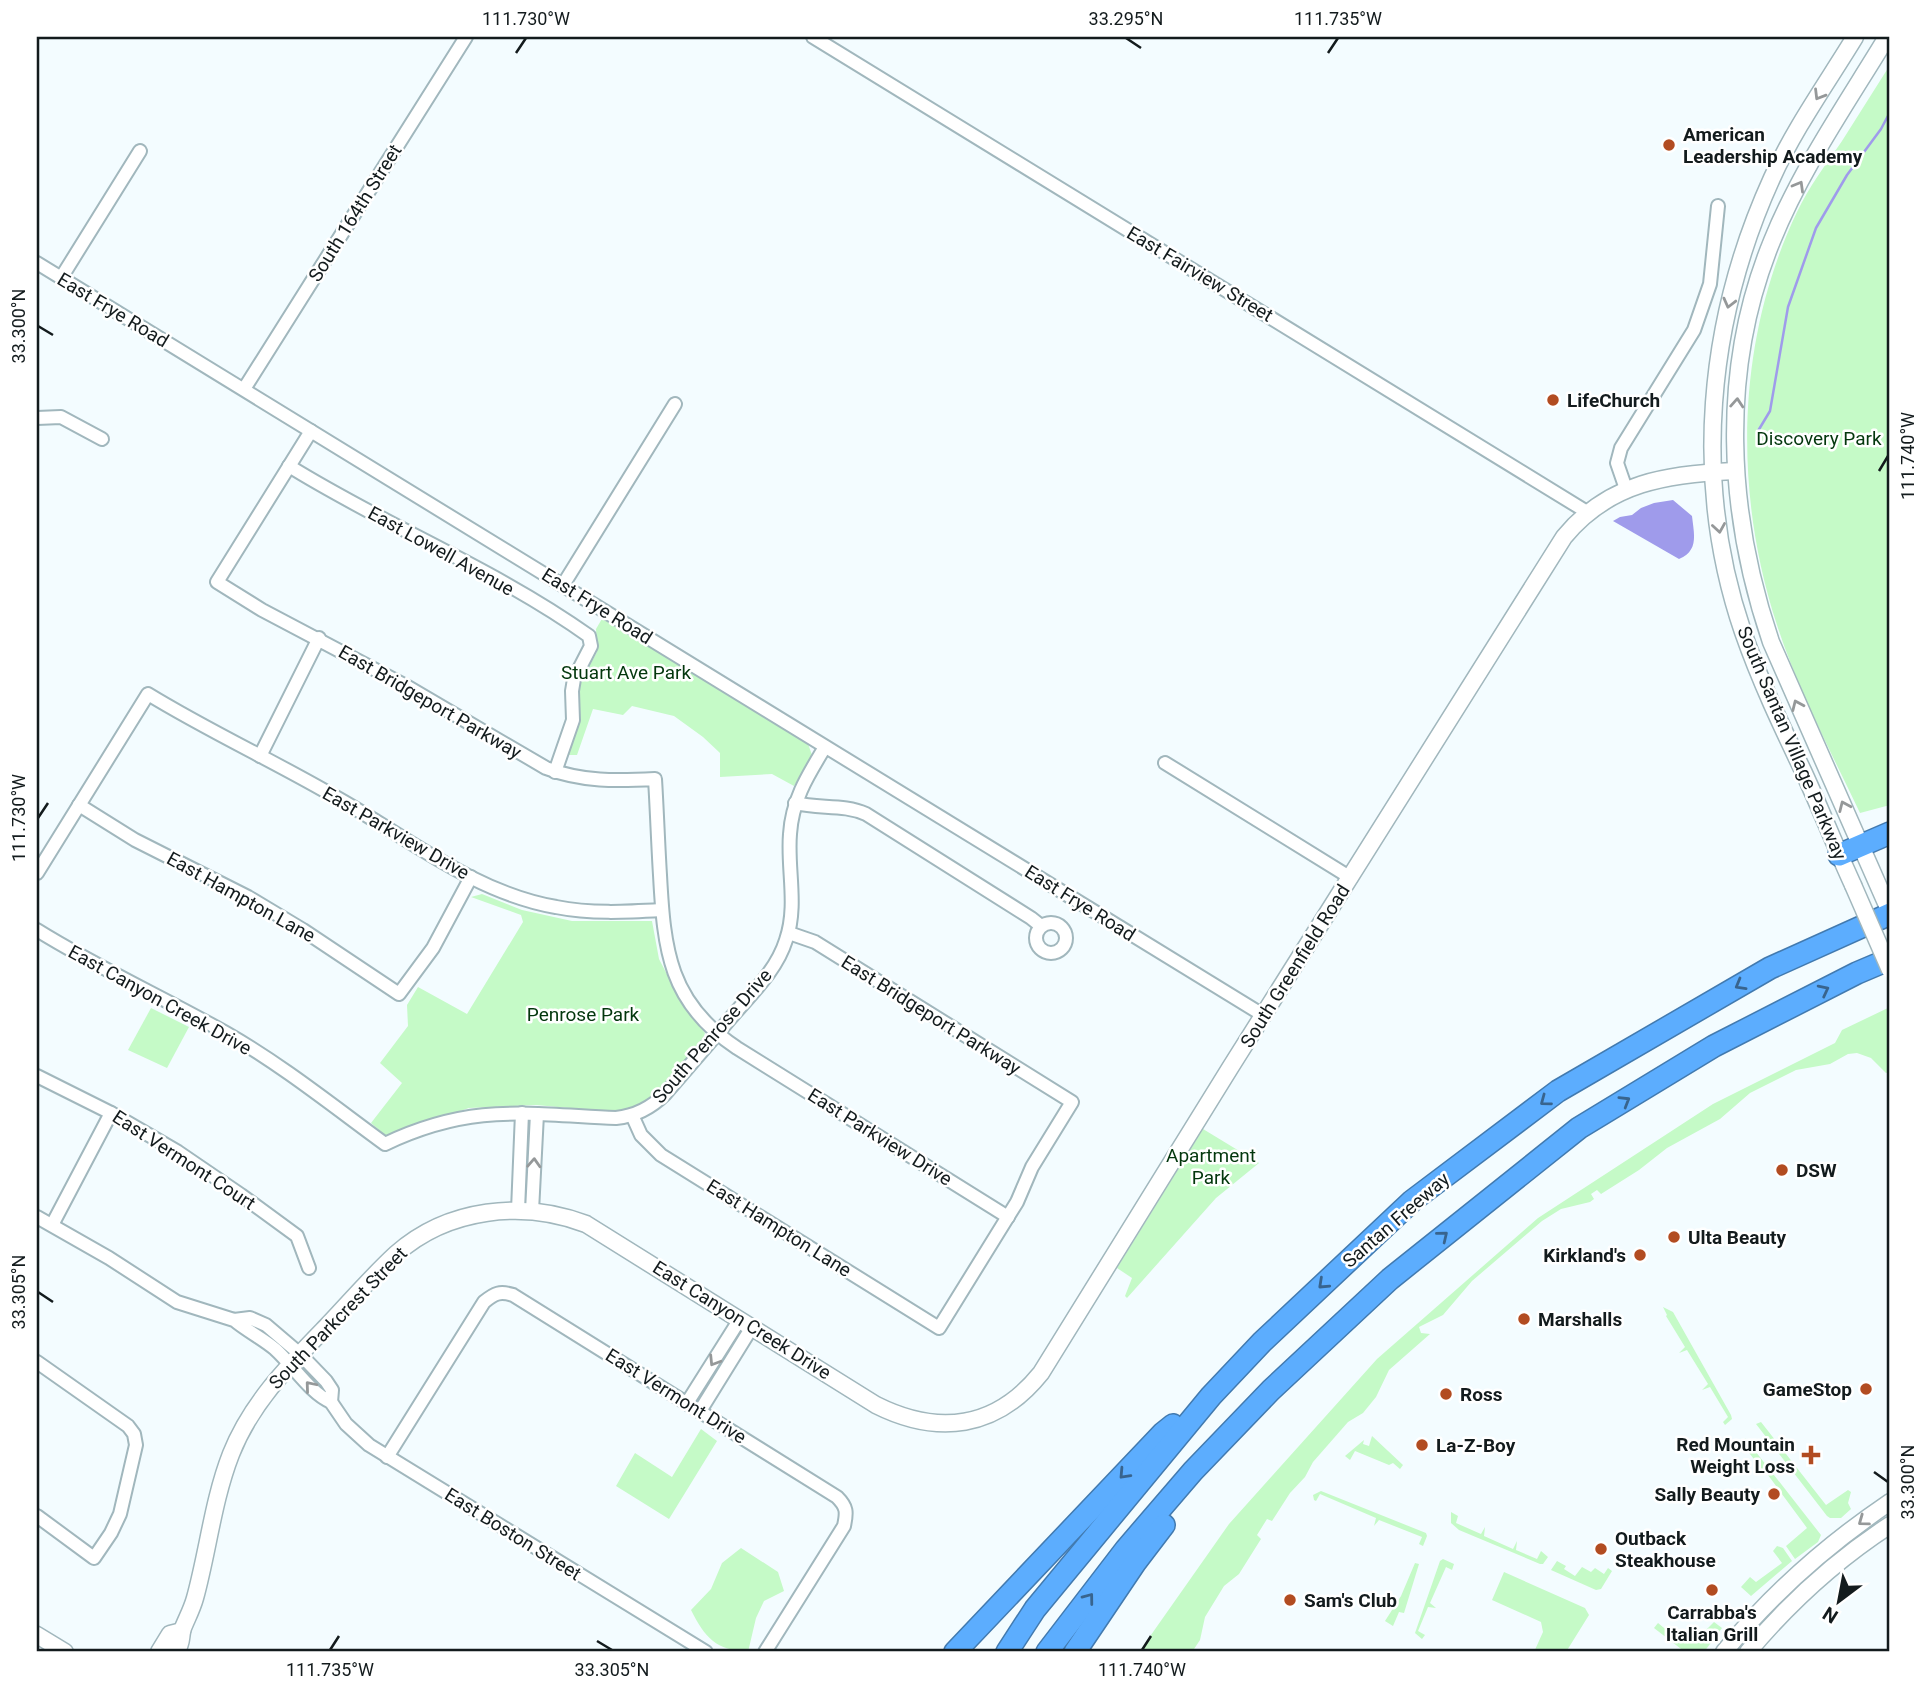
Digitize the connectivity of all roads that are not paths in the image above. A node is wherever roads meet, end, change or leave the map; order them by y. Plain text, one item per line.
1 (466, 37) edge
2 (815, 37) edge
3 (1855, 37) edge
4 (1887, 37) edge
5 (140, 151) dead end
6 (1718, 206) dead end
7 (37, 263) edge
8 (61, 278) junction
9 (244, 389) junction
10 (675, 404) dead end
11 (37, 418) edge
12 (312, 431) junction
13 (102, 439) dead end
14 (289, 466) junction
15 (1735, 471) junction
16 (1712, 472) junction
17 (1626, 489) junction
18 (1587, 512) junction
19 (563, 586) junction
20 (319, 638) junction
21 (825, 747) junction
22 (260, 756) junction
23 (1165, 763) dead end
24 (555, 772) junction
25 (655, 779) joint
26 (795, 803) junction
27 (79, 805) junction
28 (1890, 833) edge
29 (1861, 845) junction
30 (1839, 855) junction
31 (37, 873) edge
32 (471, 877) junction
33 (1351, 877) junction
34 (662, 910) junction
35 (1890, 913) edge
36 (1041, 926) dead end
37 (37, 930) edge
38 (789, 933) junction
39 (1890, 959) edge
40 (1890, 970) edge
41 (1263, 1015) junction
42 (717, 1034) junction
43 (37, 1076) edge
44 (111, 1113) junction
45 (522, 1113) junction
46 (537, 1114) junction
47 (632, 1115) junction
48 (385, 1144) joint
49 (525, 1211) junction
50 (37, 1217) edge
51 (1008, 1217) junction
52 (52, 1225) junction
53 (309, 1268) dead end
54 (746, 1323) junction
55 (295, 1358) junction
56 (37, 1362) edge
57 (1271, 1390) junction
58 (1211, 1396) junction
59 (687, 1403) junction
60 (699, 1411) junction
61 (953, 1425) joint
62 (387, 1457) junction
63 (1890, 1502) edge
64 (37, 1516) edge
65 (1890, 1525) edge
66 (181, 1631) junction
67 (37, 1635) edge
68 (65, 1652) edge
69 (159, 1652) edge
70 (176, 1652) edge
71 (706, 1652) edge
72 (765, 1652) edge
73 (955, 1652) edge
74 (1007, 1652) edge
75 (1047, 1652) edge
76 (1075, 1652) edge
77 (1724, 1652) edge
78 (1748, 1652) edge

1 - 9 street, South 164th Street
2 - 18 street, East Fairview Street
3 -> 16 street, South Santan Village Parkway
15 -> 4 street, South Santan Village Parkway
5 - 8 street
6 - 17 street
7 - 8 street, East Frye Road
8 - 9 street, East Frye Road
9 - 12 street, East Frye Road
10 - 19 street
11 - 13 street
12 - 14 street
12 - 19 street, East Frye Road
14 - 20 street, East Bridgeport Parkway
14 - 24 street, East Lowell Avenue
15 - 16 street, South Greenfield Road
29 -> 15 street, South Santan Village Parkway
16 - 17 street, South Greenfield Road
16 -> 30 street, South Santan Village Parkway
17 - 18 street, South Greenfield Road
18 - 33 street, South Greenfield Road
19 - 21 street, East Frye Road
20 - 22 street
20 - 24 street, East Bridgeport Parkway
21 - 26 street, South Penrose Drive
21 - 41 street, East Frye Road
22 - 27 street, East Parkview Drive
22 - 32 street, East Parkview Drive
23 - 33 street
24 - 25 street, East Bridgeport Parkway
25 - 34 street, East Parkview Drive
26 - 36 street
26 - 38 street, South Penrose Drive
27 - 31 street
27 - 32 street, East Hampton Lane
28 - 29 highway
29 - 30 highway
29 - 35 street, South Santan Village Parkway
30 - 40 street, South Santan Village Parkway, bridge
32 - 34 street, East Parkview Drive
33 - 41 street, South Greenfield Road
34 - 42 street, East Parkview Drive
35 -> 58 highway, Santan Freeway
37 - 48 street, East Canyon Creek Drive
38 - 42 street, South Penrose Drive
38 - 51 street, East Bridgeport Parkway
57 -> 39 highway
41 - 61 street, South Greenfield Road
42 - 47 street, South Penrose Drive
42 - 51 street, East Parkview Drive
43 - 44 street, East Vermont Court
44 - 52 street
44 - 53 street, East Vermont Court
45 - 46 street, South Penrose Drive
45 - 48 street, South Penrose Drive
45 - 49 street
46 - 47 street, South Penrose Drive
49 -> 46 street
47 - 51 street, East Hampton Lane
49 - 54 street, East Canyon Creek Drive
49 - 55 street, South Parkcrest Street
50 - 52 street, East Boston Street
52 - 55 street, East Boston Street
54 -> 59 street
54 - 60 street
54 - 61 street, East Canyon Creek Drive
55 - 62 street, East Boston Street
55 - 66 street, South Parkcrest Street
56 - 64 street
75 -> 57 highway
57 - 76 highway
58 -> 73 highway
58 - 74 highway, Santan Freeway
59 - 60 street, East Vermont Drive
59 - 62 street, East Vermont Drive
60 - 72 street, East Vermont Drive
62 - 71 street, East Boston Street
63 -> 77 street
65 - 78 street
66 - 69 street, South Parkcrest Street
66 - 70 street, South Parkcrest Street
67 - 68 street

